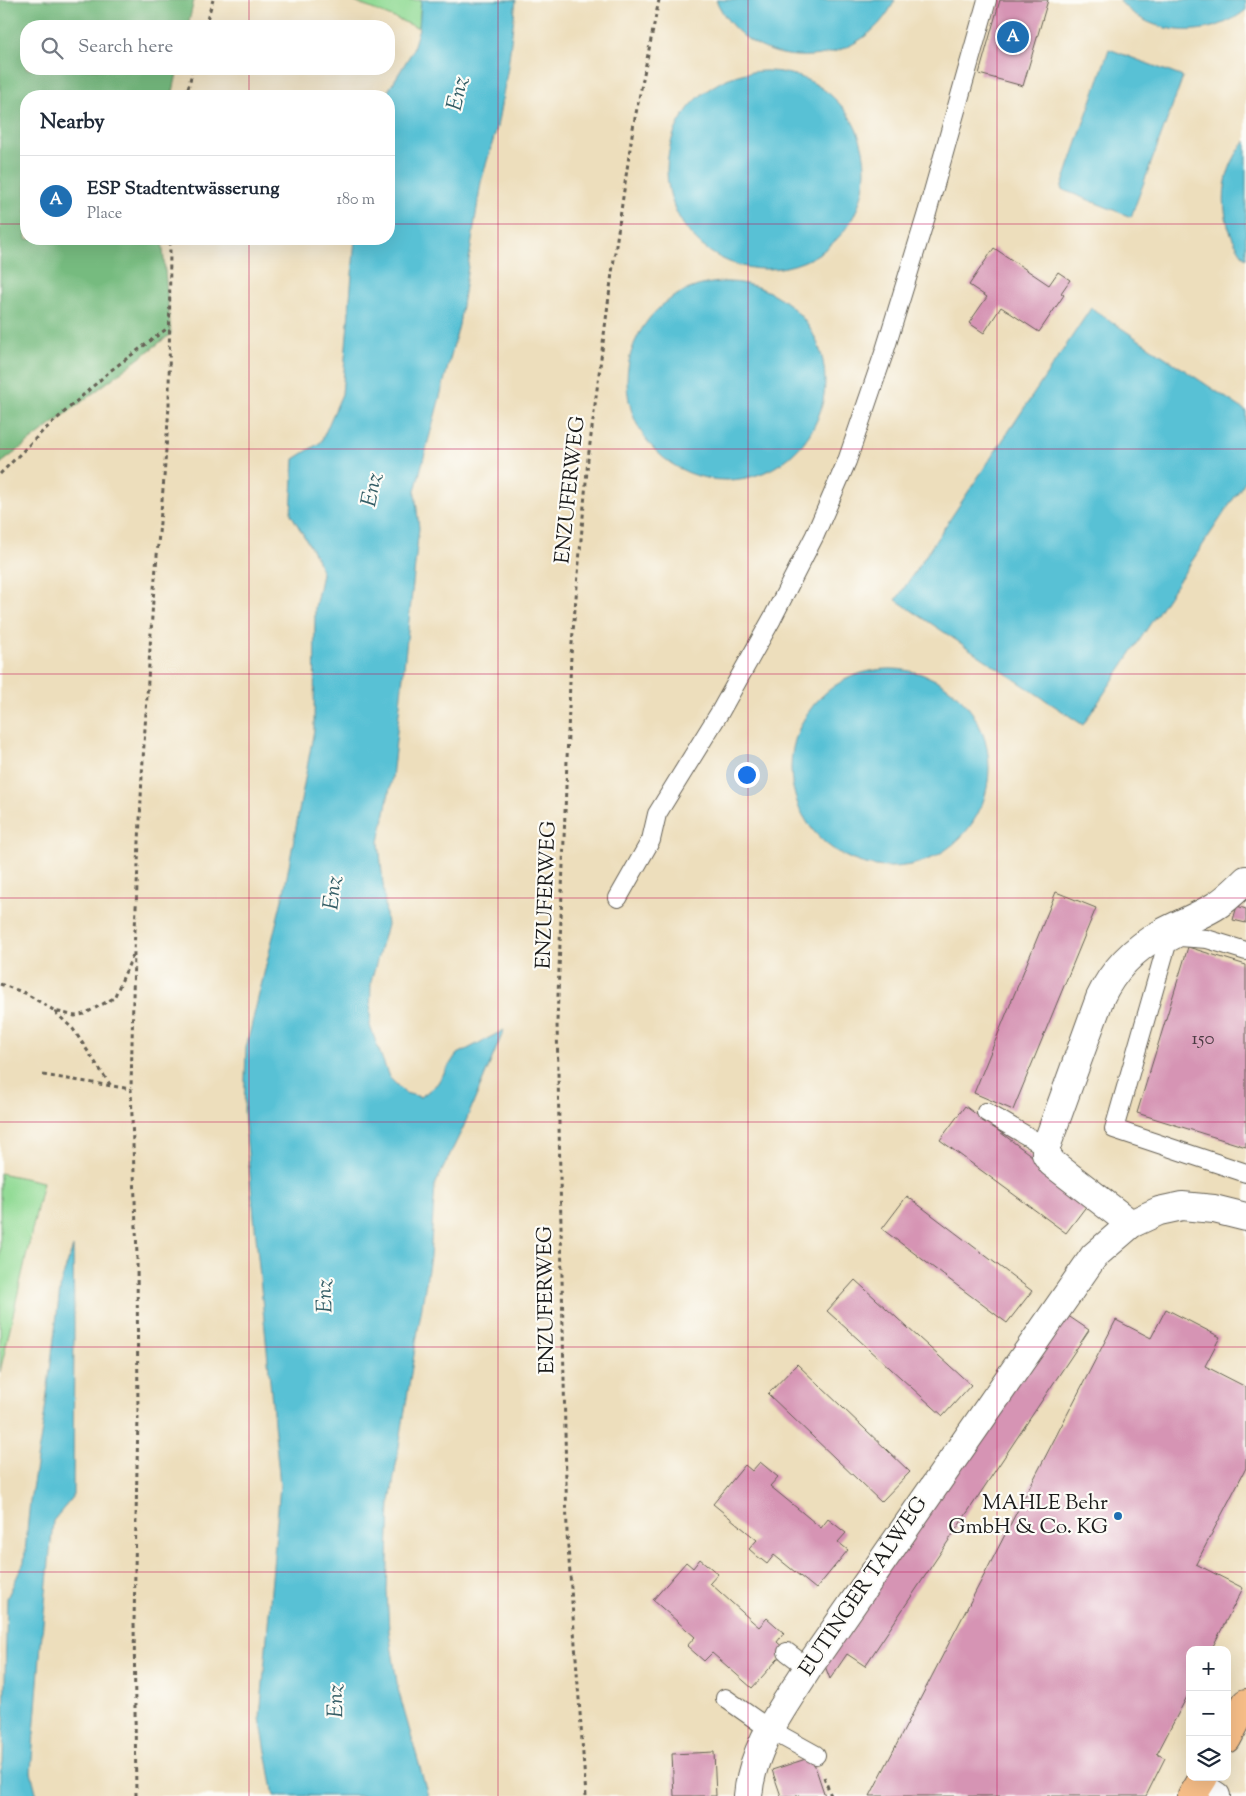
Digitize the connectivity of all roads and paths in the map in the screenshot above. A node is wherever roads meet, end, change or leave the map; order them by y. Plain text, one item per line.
1 (213, 0) edge
2 (659, 0) edge
3 (987, 0) edge
4 (207, 20) edge
5 (191, 75) edge
6 (188, 90) edge
7 (170, 245) edge
8 (169, 326) junction
9 (0, 474) edge
10 (1246, 880) edge
11 (618, 898) dead end
12 (1246, 951) edge
13 (134, 952) junction
14 (0, 984) edge
15 (55, 1011) junction
16 (44, 1075) dead end
17 (111, 1086) junction
18 (131, 1089) junction
19 (986, 1112) dead end
20 (1046, 1147) junction
21 (1246, 1173) edge
22 (1246, 1217) edge
23 (1131, 1224) junction
24 (787, 1652) dead end
25 (808, 1668) junction
26 (725, 1698) dead end
27 (1246, 1703) edge
28 (769, 1729) junction
29 (1229, 1736) edge
30 (816, 1755) dead end
31 (136, 1796) edge
32 (586, 1796) edge
33 (748, 1796) edge

1 - 4 path
2 - 32 path, ENZUFERWEG
3 - 11 lane
5 - 6 path
7 - 8 path
8 - 9 path
8 - 13 path
10 - 20 street
12 - 21 lane
13 - 15 path
13 - 18 path
14 - 15 path
15 - 17 path
16 - 17 path
17 - 18 path
18 - 31 path
19 - 20 lane
20 - 23 street
22 - 23 street, EUTINGER TALWEG
23 - 25 street, EUTINGER TALWEG
24 - 25 lane
25 - 28 street, EUTINGER TALWEG
26 - 28 lane
27 - 29 main road
28 - 30 lane
28 - 33 street, EUTINGER TALWEG

